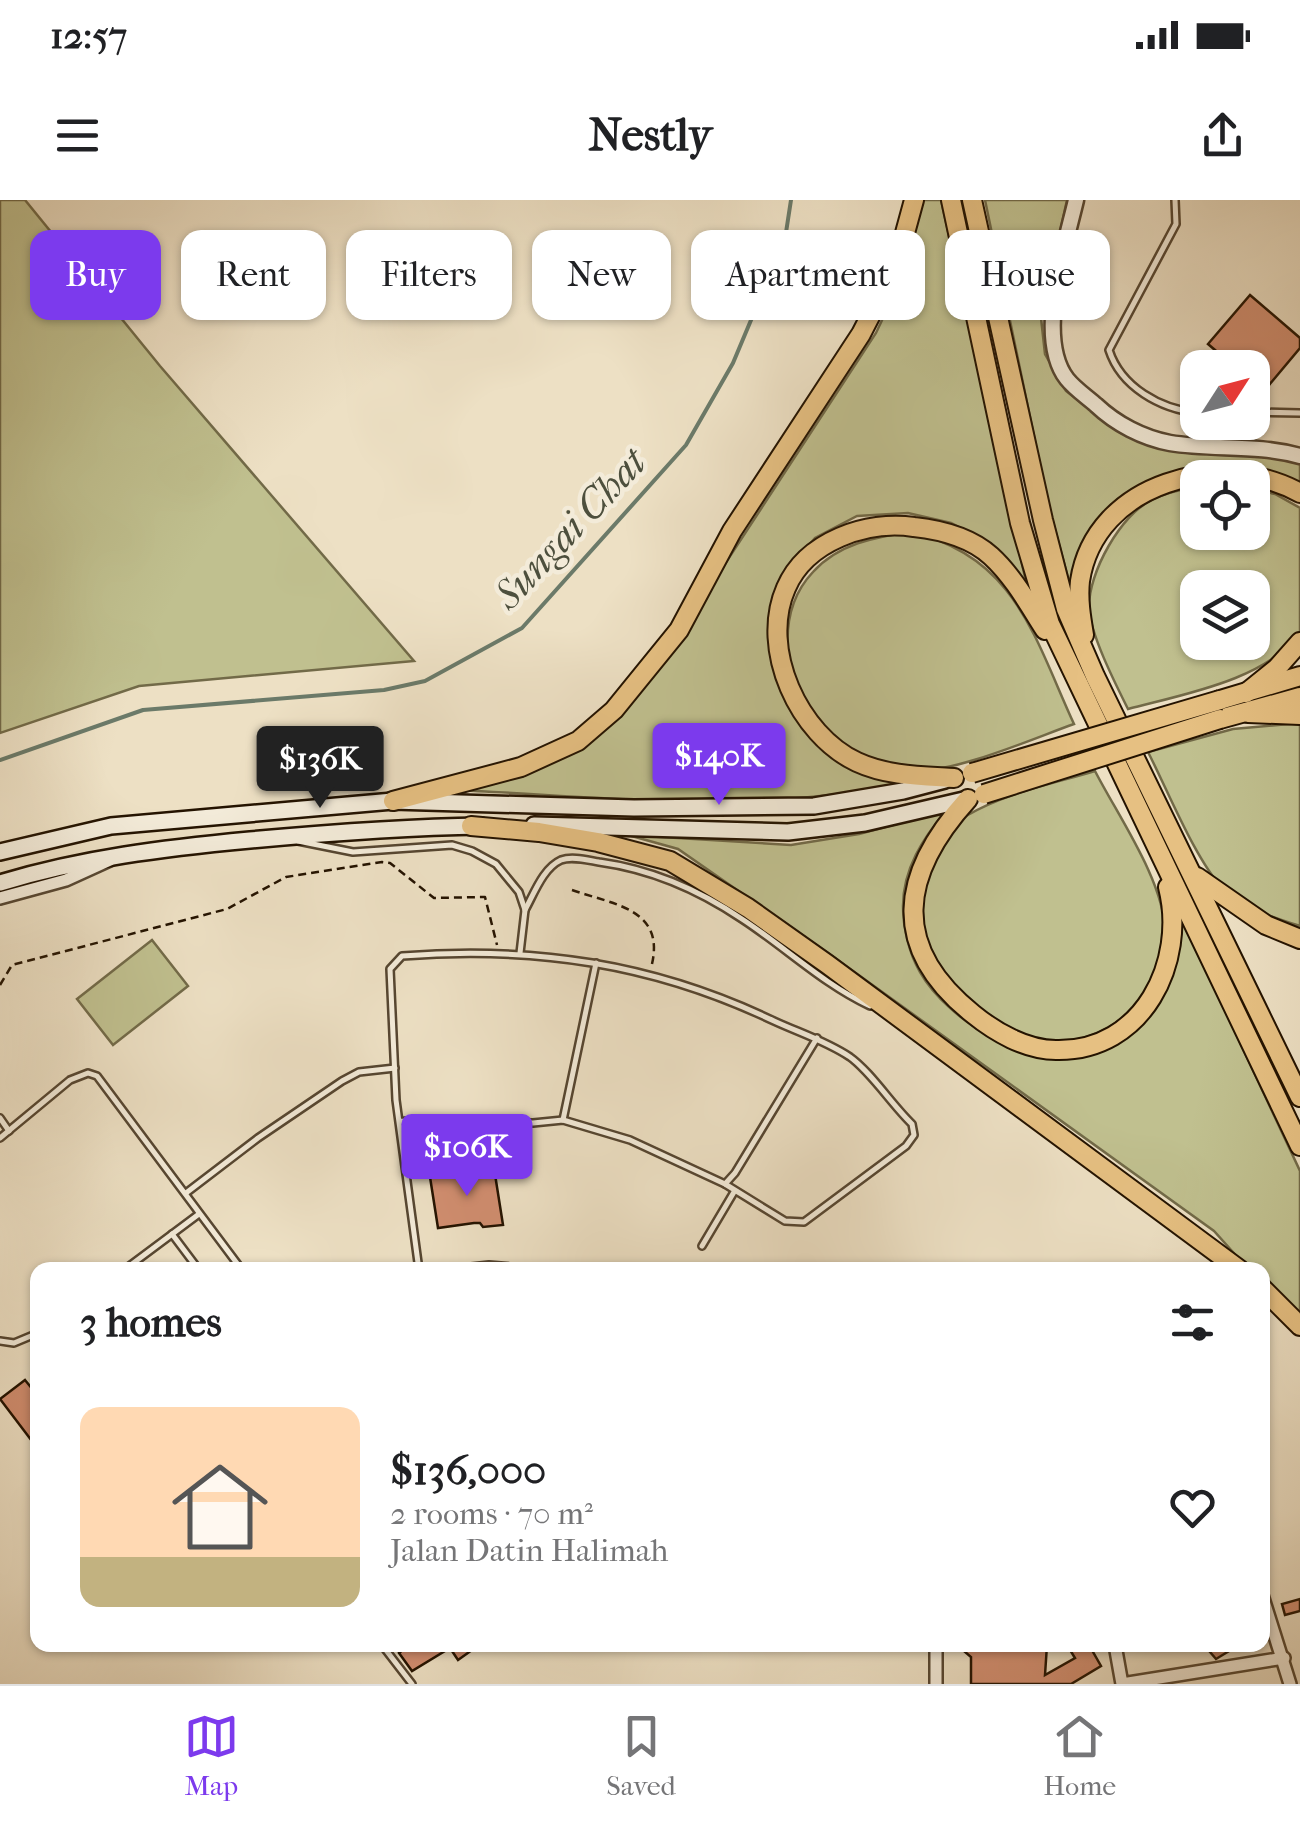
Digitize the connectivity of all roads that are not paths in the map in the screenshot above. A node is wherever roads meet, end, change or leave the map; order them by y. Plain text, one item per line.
1 (914, 200) edge
2 (951, 200) edge
3 (972, 200) edge
4 (1076, 200) edge
5 (1175, 200) edge
6 (1180, 408) edge
7 (1270, 413) edge
8 (1300, 414) edge
9 (1300, 456) edge
10 (1300, 494) edge
11 (1300, 642) edge
12 (1065, 659) junction
13 (1095, 676) junction
14 (1300, 676) edge
15 (1246, 693) junction
16 (1300, 697) edge
17 (1220, 709) junction
18 (1248, 713) junction
19 (1300, 715) edge
20 (963, 775) junction
21 (976, 797) junction
22 (393, 801) junction
23 (471, 826) junction
24 (284, 837) junction
25 (0, 852) edge
26 (128, 852) junction
27 (1160, 859) junction
28 (1192, 874) junction
29 (0, 883) edge
30 (0, 898) edge
31 (525, 910) junction
32 (1300, 938) edge
33 (520, 953) junction
34 (596, 964) junction
35 (897, 1014) junction
36 (816, 1038) junction
37 (395, 1068) junction
38 (1300, 1097) edge
39 (0, 1118) edge
40 (563, 1120) junction
41 (400, 1121) junction
42 (9, 1130) junction
43 (0, 1138) edge
44 (1300, 1146) edge
45 (724, 1184) junction
46 (734, 1192) junction
47 (185, 1194) junction
48 (199, 1214) junction
49 (172, 1234) junction
50 (702, 1246) dead end
51 (135, 1262) edge
52 (194, 1262) edge
53 (236, 1262) edge
54 (419, 1262) edge
55 (1229, 1262) edge
56 (1270, 1296) edge
57 (1300, 1326) edge
58 (30, 1336) edge
59 (0, 1341) edge
60 (1270, 1619) edge
61 (387, 1652) edge
62 (936, 1652) edge
63 (1116, 1652) edge
64 (1284, 1658) junction
65 (412, 1684) edge
66 (936, 1684) edge
67 (1122, 1684) edge
68 (1290, 1684) edge

1 - 22 main road
2 - 12 main road
3 - 13 main road
4 - 9 street
5 - 6 lane
7 - 8 lane
10 - 13 main road
11 - 15 main road
12 - 20 main road
12 - 27 main road
13 - 28 main road
14 - 15 main road
15 - 17 main road
16 - 18 main road
17 - 18 main road
17 - 20 main road, bridge
17 - 21 main road, bridge
18 - 19 main road
20 - 22 main road
21 - 23 main road
21 - 27 main road
22 - 25 main road
23 - 24 main road
23 - 35 main road
24 - 26 main road
24 - 31 lane
26 - 29 main road
26 - 30 street
27 - 44 main road
28 - 32 main road
28 - 38 main road
31 - 33 lane
31 - 35 lane
33 - 34 lane
33 - 37 lane
34 - 36 lane
34 - 40 lane
35 - 55 main road
36 - 45 lane
36 - 46 lane
37 - 41 lane
37 - 47 lane
39 - 42 lane
40 - 41 lane
40 - 45 lane
41 - 54 lane
42 - 43 lane
42 - 47 lane
45 - 46 lane
46 - 50 lane
47 - 48 lane
48 - 49 lane
48 - 53 lane
49 - 51 lane
49 - 52 lane
56 - 57 main road
58 - 59 lane
60 - 64 street
61 - 65 lane
62 - 66 street
63 - 67 street
64 - 67 street
64 - 68 street

